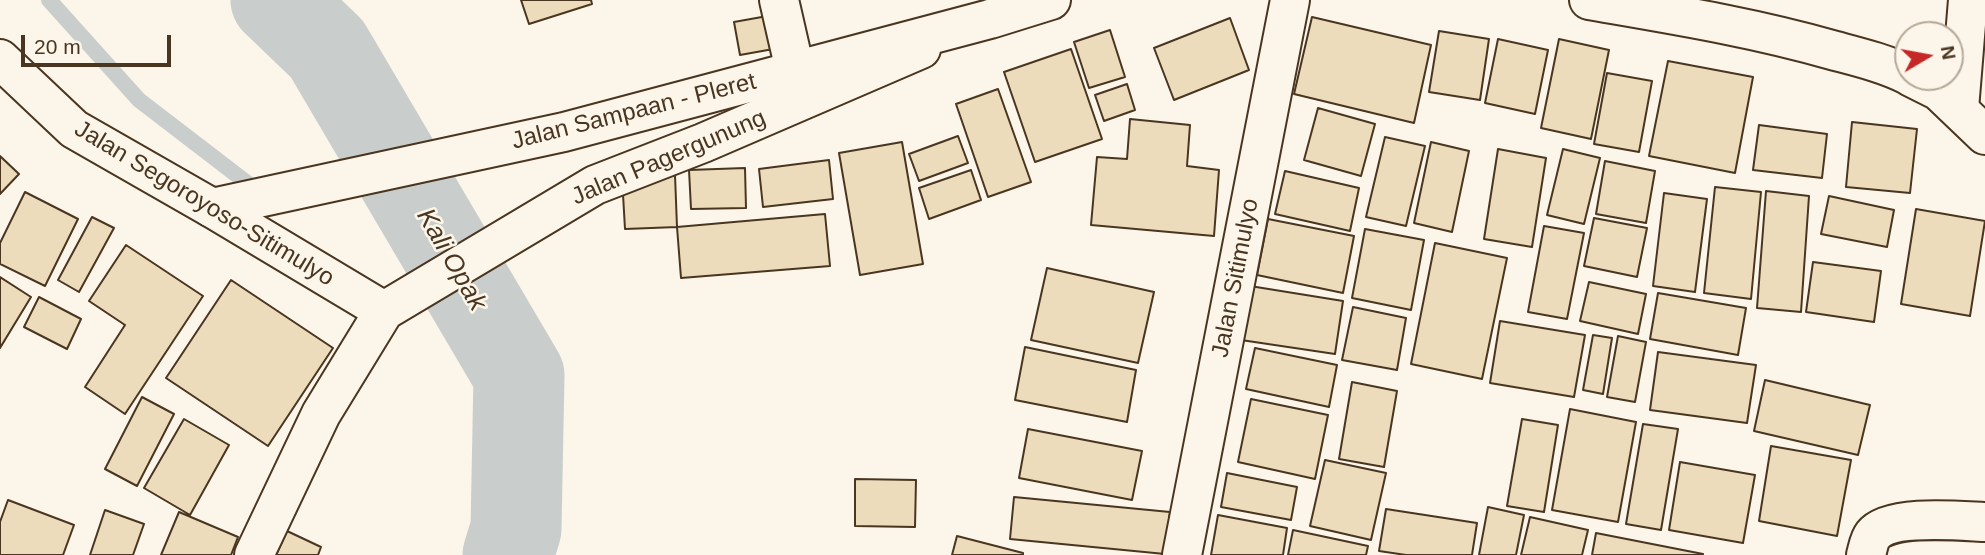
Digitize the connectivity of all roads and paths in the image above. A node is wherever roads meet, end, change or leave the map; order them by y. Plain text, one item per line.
1 (779, 0) edge
2 (1051, 0) edge
3 (1290, 0) edge
4 (1589, 0) edge
5 (1968, 0) edge
6 (990, 19) junction
7 (0, 59) edge
8 (1894, 68) edge
9 (795, 71) junction
10 (1940, 91) edge
11 (1972, 122) edge
12 (212, 208) junction
13 (384, 312) junction
14 (1985, 522) edge
15 (254, 555) edge
16 (1182, 555) edge
17 (1866, 555) edge

1 - 9 street
2 - 6 street, Jalan Sampaan - Pleret
3 - 16 street, Jalan Sitimulyo
4 - 8 street
5 - 11 street
6 - 9 street, Jalan Sampaan - Pleret
6 - 13 street, Jalan Pagergunung
7 - 12 street, Jalan Segoroyoso-Sitimulyo
9 - 12 street, Jalan Sampaan - Pleret
10 - 11 street
12 - 13 street, Jalan Segoroyoso-Sitimulyo
13 - 15 street, Jalan Pagergunung
14 - 17 street

